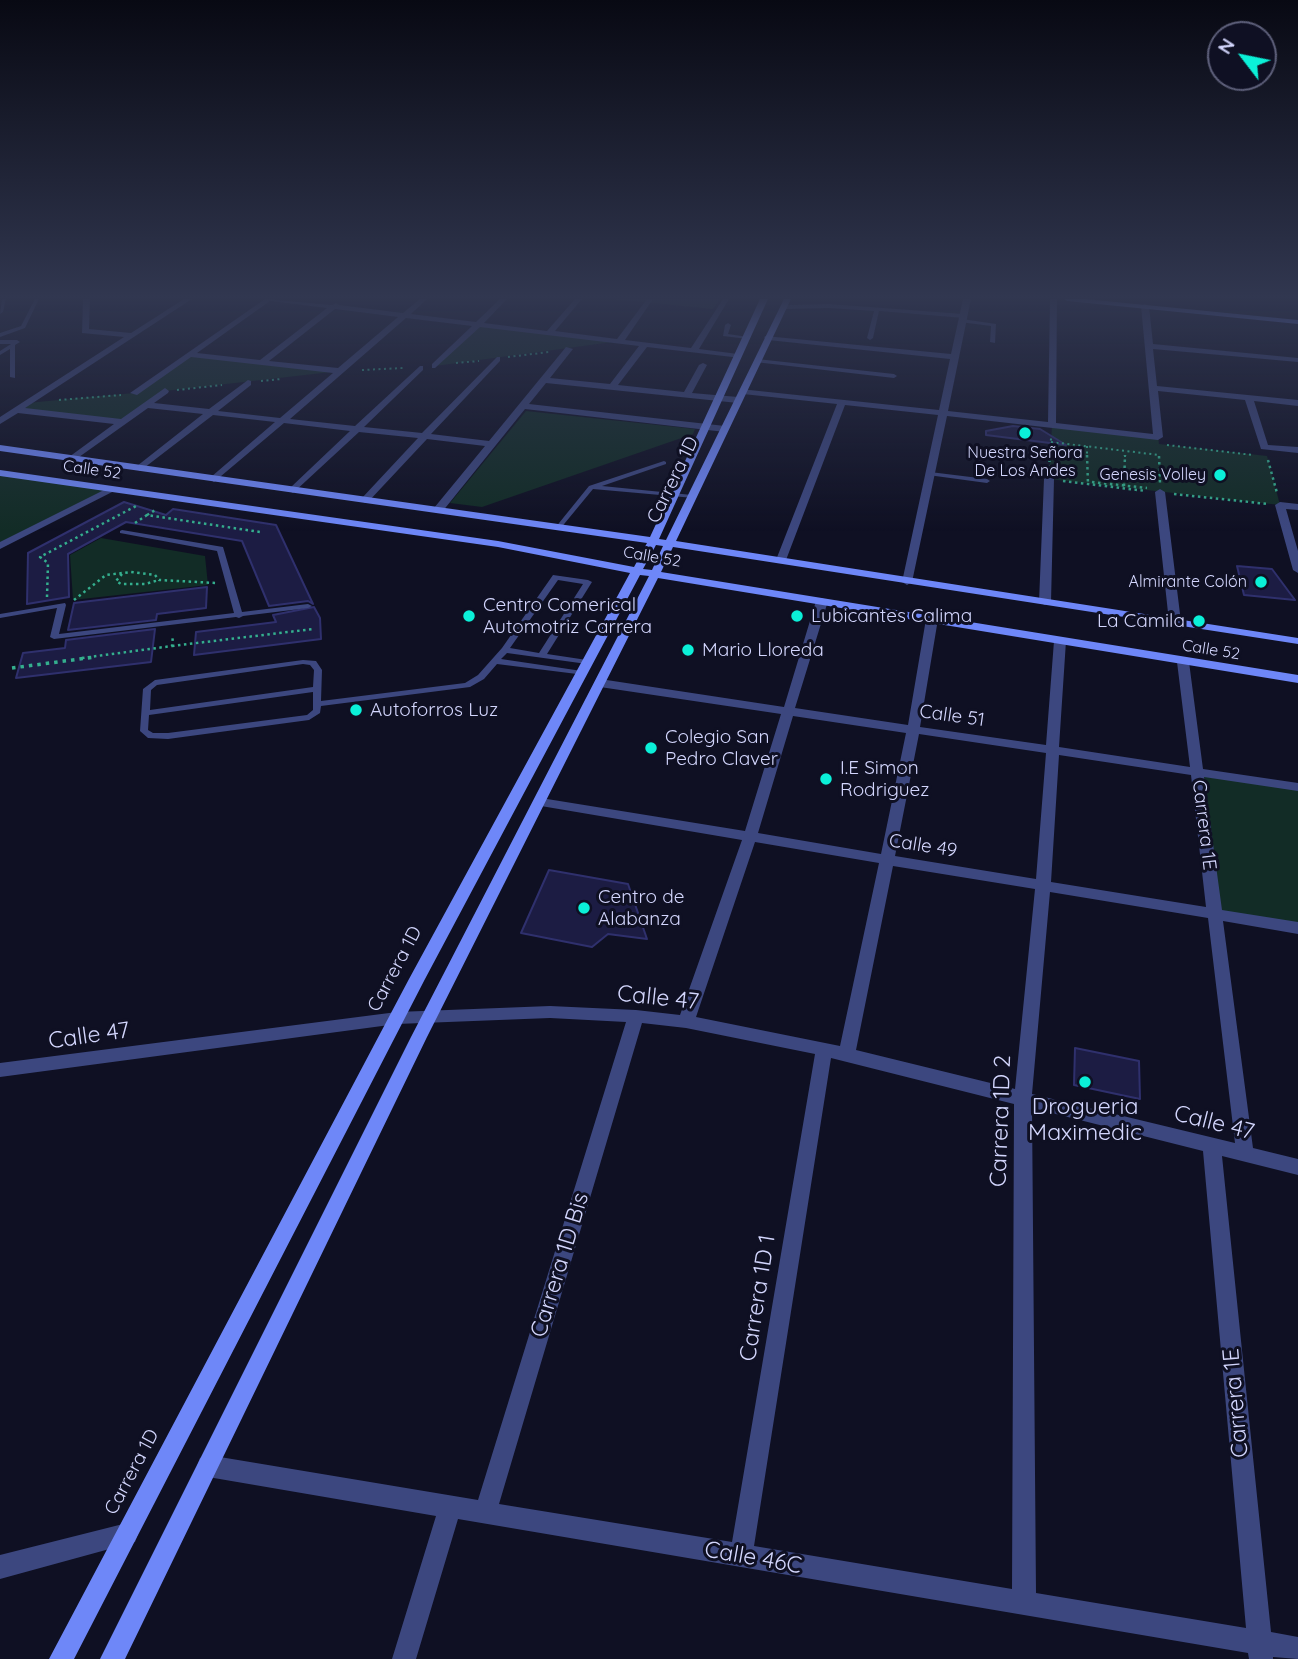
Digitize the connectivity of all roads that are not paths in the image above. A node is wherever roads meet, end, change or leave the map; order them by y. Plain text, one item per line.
1 (68, 376) edge
2 (157, 376) edge
3 (334, 376) edge
4 (411, 376) edge
5 (480, 376) edge
6 (547, 376) edge
7 (620, 376) edge
8 (697, 376) edge
9 (729, 376) edge
10 (750, 376) edge
11 (951, 376) edge
12 (1053, 376) edge
13 (1152, 376) edge
14 (544, 380) junction
15 (248, 383) dead end
16 (612, 387) junction
17 (1153, 388) junction
18 (165, 391) dead end
19 (743, 391) junction
20 (134, 393) road end
21 (686, 395) junction
22 (1249, 398) junction
23 (718, 399) junction
24 (738, 400) junction
25 (842, 402) junction
26 (1298, 402) edge
27 (146, 405) junction
28 (523, 406) junction
29 (16, 411) junction
30 (211, 412) junction
31 (943, 413) junction
32 (0, 421) edge
33 (284, 421) junction
34 (122, 422) junction
35 (1052, 425) junction
36 (705, 427) junction
37 (357, 429) junction
38 (724, 429) junction
39 (423, 436) junction
40 (492, 444) junction
41 (0, 448) edge
42 (1298, 450) edge
43 (72, 458) junction
44 (664, 463) dead end
45 (140, 468) junction
46 (0, 472) edge
47 (930, 474) junction
48 (214, 478) junction
49 (1052, 478) road end
50 (987, 481) dead end
51 (591, 487) junction
52 (113, 489) junction
53 (293, 490) junction
54 (1156, 492) road end
55 (674, 495) junction
56 (692, 497) junction
57 (365, 500) junction
58 (1298, 507) edge
59 (438, 510) junction
60 (492, 518) junction
61 (558, 528) junction
62 (122, 532) road end
63 (474, 541) junction
64 (653, 541) junction
65 (670, 544) junction
66 (0, 546) edge
67 (781, 560) junction
68 (639, 566) junction
69 (1298, 570) edge
70 (655, 574) junction
71 (906, 582) junction
72 (821, 601) junction
73 (1045, 602) junction
74 (308, 606) dead end
75 (0, 616) edge
76 (239, 616) junction
77 (932, 619) junction
78 (1175, 622) junction
79 (1060, 641) junction
80 (1298, 641) edge
81 (505, 650) junction
82 (542, 655) junction
83 (496, 661) junction
84 (1183, 662) junction
85 (584, 667) junction
86 (1298, 679) edge
87 (600, 683) junction
88 (318, 689) junction
89 (318, 704) junction
90 (789, 711) junction
91 (145, 713) junction
92 (913, 730) junction
93 (1054, 751) junction
94 (1197, 772) junction
95 (1298, 787) edge
96 (541, 802) junction
97 (750, 837) junction
98 (887, 860) junction
99 (1044, 885) junction
100 (1216, 914) junction
101 (1298, 928) edge
102 (431, 1015) junction
103 (636, 1016) junction
104 (397, 1017) junction
105 (686, 1022) junction
106 (824, 1049) junction
107 (847, 1055) junction
108 (0, 1070) edge
109 (1023, 1099) junction
110 (1212, 1146) junction
111 (1245, 1154) junction
112 (1298, 1167) edge
113 (208, 1466) junction
114 (450, 1507) junction
115 (485, 1513) junction
116 (127, 1534) junction
117 (741, 1556) junction
118 (0, 1567) edge
119 (1024, 1603) junction
120 (1298, 1649) edge
121 (1259, 1651) edge
122 (61, 1659) edge
123 (112, 1659) edge
124 (404, 1659) edge

1 - 29 street
2 - 20 street
3 - 33 street
4 - 37 street
5 - 39 street
6 - 14 street
7 - 16 street
8 - 21 street
9 - 23 street, Carrera 1D
10 - 19 street, Carrera 1D
11 - 31 street
12 - 35 street
13 - 17 street
14 - 16 street
14 - 28 street
15 - 30 street
16 - 21 street
17 - 22 street
17 - 35 street
18 - 27 street
19 - 24 street, Carrera 1D
19 - 25 street
21 - 23 street
22 - 26 street
22 - 42 street
23 - 24 street
23 - 36 street, Carrera 1D
24 - 38 street, Carrera 1D
25 - 31 street
25 - 67 street
27 - 30 street
27 - 34 street
28 - 36 street
28 - 40 street
29 - 32 street
29 - 34 street
30 - 33 street
30 - 45 street
31 - 35 street
31 - 47 street
33 - 37 street
33 - 48 street
34 - 43 street
36 - 38 street
36 - 55 street, Carrera 1D
37 - 39 street
37 - 53 street
38 - 56 street, Carrera 1D
39 - 40 street
39 - 57 street
40 - 59 street
41 - 43 street, Calle 52
43 - 45 street, Calle 52
44 - 51 lane
45 - 48 street, Calle 52
46 - 52 street, Calle 52
47 - 50 lane
47 - 71 street
48 - 53 street, Calle 52
49 - 73 street
51 - 55 lane
51 - 61 lane
52 - 63 street, Calle 52
52 - 66 street
53 - 57 street, Calle 52
54 - 78 street
55 - 56 lane
55 - 64 street, Carrera 1D
56 - 65 street, Carrera 1D
57 - 59 street, Calle 52
58 - 69 street
59 - 60 street, Calle 52
60 - 61 street, Calle 52
60 - 63 street
61 - 64 street, Calle 52
62 - 76 lane
63 - 68 street, Calle 52
64 - 65 street, Calle 52
64 - 68 street, Carrera 1D
65 - 67 street, Calle 52
65 - 68 street
65 - 70 street, Carrera 1D
67 - 71 street, Calle 52
68 - 70 street, Calle 52
68 - 85 street, Carrera 1D
70 - 72 street, Calle 52
70 - 87 street, Carrera 1D
71 - 73 street, Calle 52
72 - 77 street, Calle 52
72 - 90 street
73 - 78 street, Calle 52
74 - 76 lane
75 - 76 lane
77 - 79 street, Calle 52
77 - 92 street
78 - 80 street, Calle 52
79 - 84 street, Calle 52
79 - 93 street, Carrera 1D 2
81 - 82 lane
81 - 82 lane
81 - 83 lane
82 - 85 lane
83 - 85 lane
83 - 89 lane
84 - 86 street, Calle 52
84 - 94 street, Carrera 1E
85 - 104 street, Carrera 1D
87 - 90 street, Calle 51
87 - 96 street, Carrera 1D
88 - 89 lane
88 - 91 lane
88 - 91 lane
89 - 91 lane
90 - 92 street, Calle 51
90 - 97 street
92 - 93 street, Calle 51
92 - 98 street
93 - 94 street, Calle 51
93 - 99 street, Carrera 1D 2
94 - 95 street, Calle 51
94 - 100 street, Carrera 1E
96 - 97 street, Calle 49
96 - 102 street, Carrera 1D
97 - 98 street, Calle 49
97 - 105 street
98 - 99 street, Calle 49
98 - 107 street
99 - 100 street, Calle 49
99 - 109 street, Carrera 1D 2
100 - 101 street, Calle 49
100 - 111 street, Carrera 1E
102 - 103 street, Calle 47
102 - 104 street, Calle 47
102 - 113 street, Carrera 1D
103 - 105 street, Calle 47
103 - 115 street, Carrera 1D Bis
104 - 108 street, Calle 47
104 - 116 street, Carrera 1D
105 - 106 street, Calle 47
106 - 107 street, Calle 47
106 - 117 street, Carrera 1D 1
107 - 109 street, Calle 47
109 - 110 street, Calle 47
109 - 119 street, Carrera 1D 2
110 - 111 street, Calle 47
110 - 121 street, Carrera 1E
111 - 112 street, Calle 47
113 - 114 street, Calle 46C
113 - 123 street, Carrera 1D
114 - 115 street, Calle 46C
114 - 124 street
115 - 117 street, Calle 46C
116 - 118 street
116 - 122 street, Carrera 1D
117 - 119 street, Calle 46C
119 - 121 street, Calle 46C
120 - 121 street, Calle 46C

